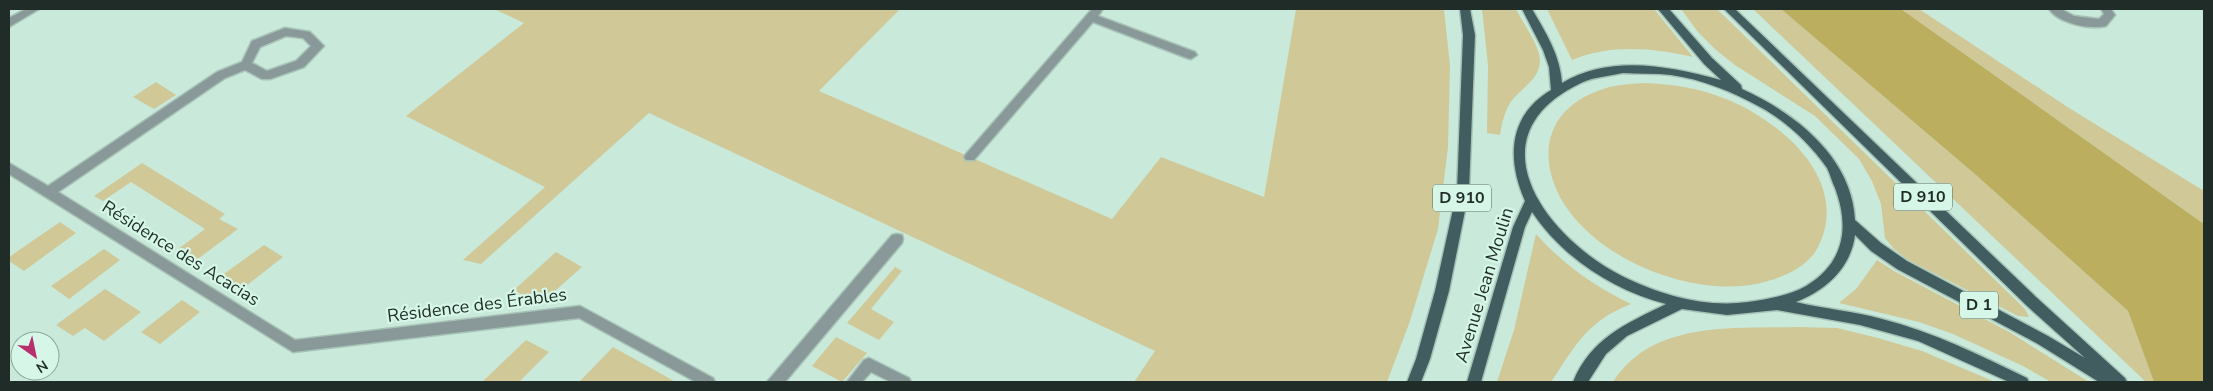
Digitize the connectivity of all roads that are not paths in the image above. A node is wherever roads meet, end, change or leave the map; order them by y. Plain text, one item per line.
1 (34, 9) edge
2 (1465, 9) edge
3 (1527, 9) edge
4 (1663, 9) edge
5 (1729, 9) edge
6 (2054, 9) edge
7 (2106, 9) edge
8 (1095, 13) edge
9 (9, 23) edge
10 (1191, 55) dead end
11 (246, 65) junction
12 (1556, 88) junction
13 (1743, 93) junction
14 (970, 157) dead end
15 (9, 168) edge
16 (49, 192) junction
17 (1530, 200) junction
18 (1850, 224) junction
19 (897, 239) dead end
20 (1682, 303) junction
21 (1776, 304) junction
22 (293, 346) joint
23 (708, 382) edge
24 (776, 382) edge
25 (854, 382) edge
26 (904, 382) edge
27 (1414, 382) edge
28 (1474, 382) edge
29 (1580, 382) edge
30 (2022, 382) edge
31 (2111, 382) edge
32 (2120, 382) edge

1 - 9 street
2 - 27 main road, D 910
3 - 12 main road
4 - 13 main road
5 - 32 main road, D 910
6 - 7 street
8 - 10 street
8 - 14 street
11 - 11 street
11 - 16 street
12 - 13 main road
12 - 17 main road
13 - 18 main road
15 - 16 street, Résidence des Acacias
16 - 22 street, Résidence des Acacias
17 - 20 main road
17 - 28 main road, Avenue Jean Moulin
18 - 21 main road
18 - 31 main road, D 1
19 - 24 street
20 - 21 main road
20 - 29 main road
21 - 30 main road
22 - 23 street, Résidence des Érables
25 - 26 street

